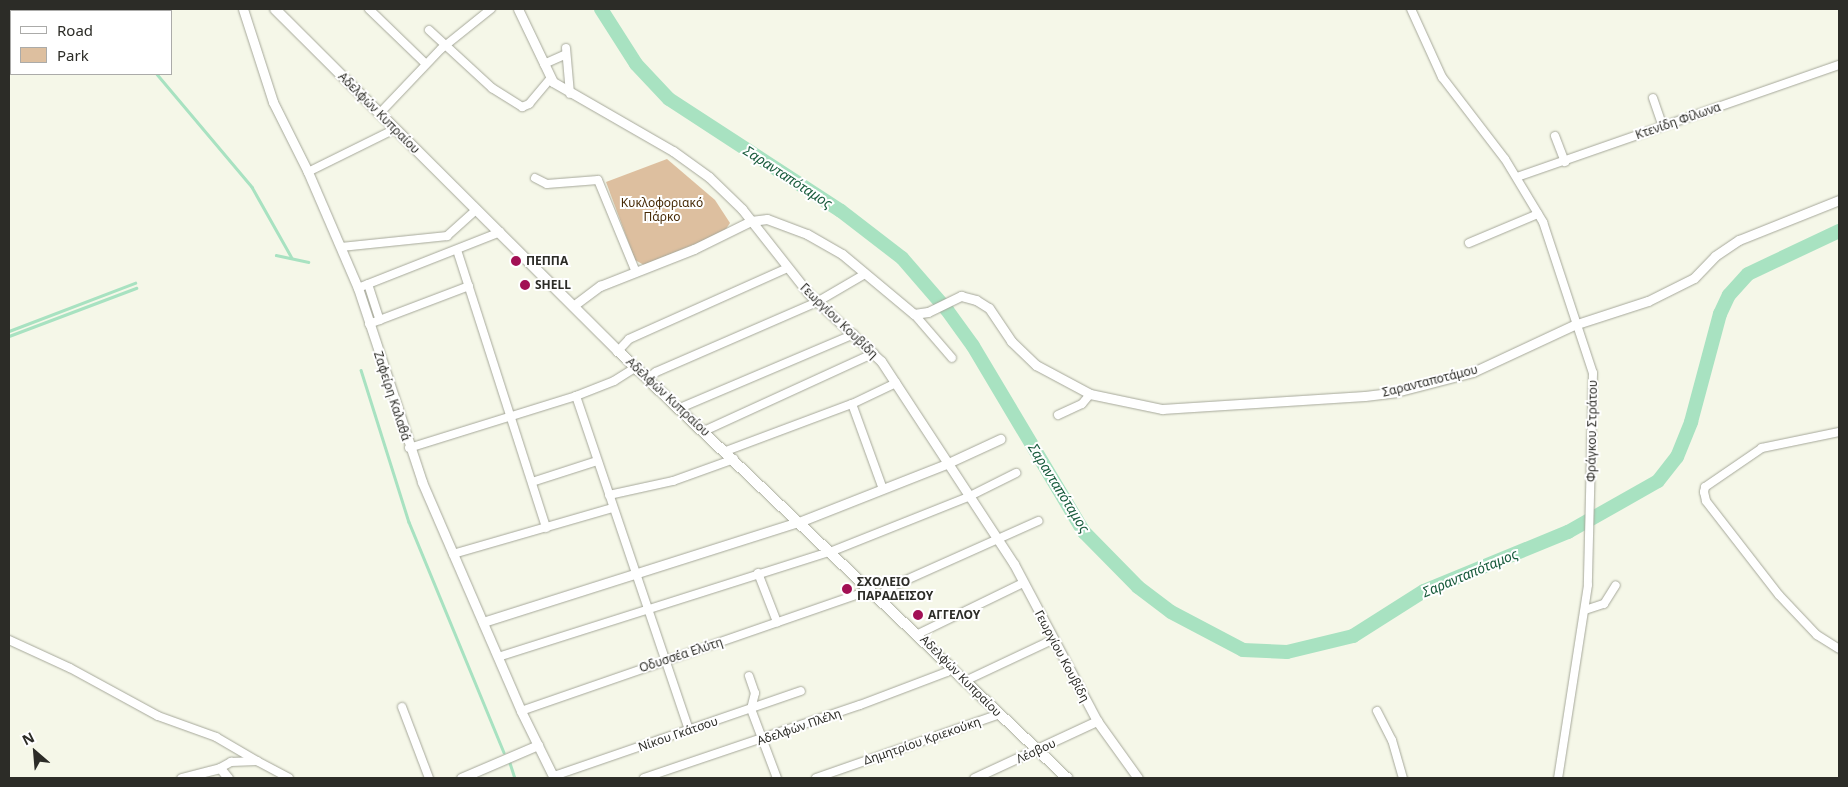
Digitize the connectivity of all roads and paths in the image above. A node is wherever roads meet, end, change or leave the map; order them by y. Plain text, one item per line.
1 (243, 9) edge
2 (275, 9) edge
3 (372, 9) edge
4 (491, 9) edge
5 (518, 9) edge
6 (1411, 9) edge
7 (429, 30) dead end
8 (446, 45) junction
9 (426, 64) junction
10 (544, 64) junction
11 (1839, 65) edge
12 (551, 78) junction
13 (570, 94) junction
14 (1653, 98) dead end
15 (378, 114) junction
16 (1662, 124) junction
17 (395, 129) junction
18 (1555, 136) dead end
19 (1565, 162) junction
20 (308, 172) junction
21 (1517, 177) junction
22 (535, 178) dead end
23 (1839, 200) edge
24 (477, 209) junction
25 (1538, 214) junction
26 (751, 221) junction
27 (500, 232) junction
28 (1469, 243) dead end
29 (342, 247) junction
30 (457, 250) junction
31 (788, 268) junction
32 (636, 272) junction
33 (865, 274) junction
34 (368, 284) junction
35 (469, 286) junction
36 (358, 288) junction
37 (817, 302) junction
38 (573, 306) junction
39 (914, 314) junction
40 (380, 320) junction
41 (369, 324) junction
42 (1579, 325) junction
43 (854, 334) junction
44 (618, 351) junction
45 (874, 353) junction
46 (952, 358) dead end
47 (636, 366) junction
48 (648, 378) junction
49 (896, 383) junction
50 (1090, 394) junction
51 (576, 396) junction
52 (852, 404) junction
53 (680, 408) junction
54 (1058, 415) dead end
55 (510, 416) junction
56 (704, 431) junction
57 (1839, 432) edge
58 (1000, 439) dead end
59 (409, 448) junction
60 (730, 455) junction
61 (597, 461) junction
62 (946, 464) junction
63 (1016, 473) dead end
64 (532, 482) junction
65 (882, 489) junction
66 (609, 495) junction
67 (968, 497) junction
68 (612, 508) junction
69 (799, 522) junction
70 (1038, 522) dead end
71 (546, 528) junction
72 (998, 541) junction
73 (830, 552) junction
74 (453, 554) junction
75 (634, 573) junction
76 (758, 573) junction
77 (1023, 583) junction
78 (1616, 585) dead end
79 (870, 590) junction
80 (880, 598) junction
81 (647, 608) junction
82 (1585, 610) junction
83 (483, 622) junction
84 (777, 622) junction
85 (918, 634) junction
86 (9, 640) edge
87 (1052, 640) junction
88 (1839, 649) edge
89 (498, 657) junction
90 (664, 660) junction
91 (951, 668) junction
92 (749, 676) dead end
93 (965, 681) junction
94 (802, 691) dead end
95 (402, 707) dead end
96 (751, 709) junction
97 (1377, 710) dead end
98 (521, 711) junction
99 (1000, 714) junction
100 (1097, 721) junction
101 (690, 729) junction
102 (764, 739) junction
103 (538, 745) junction
104 (1038, 751) junction
105 (257, 761) junction
106 (220, 768) junction
107 (554, 777) edge
108 (181, 778) edge
109 (228, 778) edge
110 (289, 778) edge
111 (429, 778) edge
112 (461, 778) edge
113 (644, 778) edge
114 (777, 778) edge
115 (816, 778) edge
116 (974, 778) edge
117 (1067, 778) edge
118 (1138, 778) edge
119 (1403, 778) edge
120 (1558, 778) edge

1 - 20 street, Ζαφείρη Καλαθά
2 - 15 main road, Αδελφών Κυπραίου
3 - 9 street
4 - 8 street
5 - 10 street, Γεωργίου Κουβίδη
6 - 21 street, Φράγκου Στράτου
7 - 8 street
8 - 9 street
8 - 12 street
9 - 15 street
10 - 12 street, Γεωργίου Κουβίδη
10 - 13 street
11 - 16 street, Κτενίδη Φίλωνα
12 - 13 street, Γεωργίου Κουβίδη
13 - 26 street, Γεωργίου Κουβίδη
14 - 16 street
15 - 17 main road, Αδελφών Κυπραίου
16 - 19 street, Κτενίδη Φίλωνα
17 - 20 street
17 - 24 main road, Αδελφών Κυπραίου
18 - 19 street
19 - 21 street, Κτενίδη Φίλωνα
20 - 29 street, Ζαφείρη Καλαθά
21 - 25 street, Φράγκου Στράτου
22 - 32 street
23 - 42 street, Σαρανταποτάμου
24 - 27 main road, Αδελφών Κυπραίου
24 - 29 street
25 - 28 street
25 - 42 street, Φράγκου Στράτου
26 - 31 street, Γεωργίου Κουβίδη
26 - 32 street
26 - 33 street
27 - 30 street
27 - 38 main road, Αδελφών Κυπραίου
29 - 36 street, Ζαφείρη Καλαθά
30 - 34 street
30 - 35 street
31 - 37 street, Γεωργίου Κουβίδη
31 - 44 street
32 - 38 street
33 - 37 street
33 - 39 street
34 - 36 street
34 - 40 street
35 - 40 street
35 - 55 street
36 - 41 street, Ζαφείρη Καλαθά
37 - 43 street, Γεωργίου Κουβίδη
37 - 48 street
38 - 44 main road, Αδελφών Κυπραίου
39 - 46 street
39 - 50 street, Σαρανταποτάμου
40 - 41 street
41 - 59 street, Ζαφείρη Καλαθά
42 - 50 street, Σαρανταποτάμου
42 - 82 street, Φράγκου Στράτου
43 - 45 street, Γεωργίου Κουβίδη
43 - 53 street
44 - 47 main road, Αδελφών Κυπραίου
45 - 49 street, Γεωργίου Κουβίδη
45 - 56 street
47 - 48 main road, Αδελφών Κυπραίου
47 - 51 street
48 - 53 main road, Αδελφών Κυπραίου
49 - 52 street
49 - 62 street, Γεωργίου Κουβίδη
50 - 54 street
51 - 55 street
51 - 61 street
52 - 60 street
52 - 65 street
53 - 56 main road, Αδελφών Κυπραίου
55 - 59 street
55 - 64 street
56 - 60 main road, Αδελφών Κυπραίου
57 - 88 street
58 - 62 street
59 - 74 street, Ζαφείρη Καλαθά
60 - 66 street
60 - 69 main road, Αδελφών Κυπραίου
61 - 64 street
61 - 66 street
62 - 65 street
62 - 67 street, Γεωργίου Κουβίδη
63 - 67 street
64 - 71 street
65 - 69 street
66 - 68 street
67 - 72 street, Γεωργίου Κουβίδη
67 - 73 street
68 - 71 street
68 - 75 street
69 - 73 main road, Αδελφών Κυπραίου
69 - 75 street
70 - 72 street
71 - 74 street
72 - 77 street, Γεωργίου Κουβίδη
72 - 80 street
73 - 76 street
73 - 79 main road, Αδελφών Κυπραίου
74 - 83 street, Ζαφείρη Καλαθά
75 - 81 street
75 - 83 street
76 - 81 street
76 - 84 street
77 - 85 street
77 - 87 street, Γεωργίου Κουβίδη
78 - 82 street
79 - 80 main road, Αδελφών Κυπραίου
79 - 84 street, Οδυσσέα Ελύτη
80 - 85 main road, Αδελφών Κυπραίου
81 - 89 street
81 - 90 street
82 - 120 street, Φράγκου Στράτου
83 - 89 street, Ζαφείρη Καλαθά
84 - 90 street, Οδυσσέα Ελύτη
85 - 91 main road, Αδελφών Κυπραίου
86 - 105 street
87 - 93 street
87 - 100 street, Γεωργίου Κουβίδη
89 - 98 street, Ζαφείρη Καλαθά
90 - 98 street, Οδυσσέα Ελύτη
90 - 101 street
91 - 93 main road, Αδελφών Κυπραίου
91 - 102 street, Αδελφών Πλέλη
92 - 96 street
93 - 99 main road, Αδελφών Κυπραίου
94 - 96 street, Νίκου Γκάτσου
95 - 111 street
96 - 101 street, Νίκου Γκάτσου
96 - 102 street
97 - 119 street
98 - 103 street, Ζαφείρη Καλαθά
99 - 104 main road, Αδελφών Κυπραίου
99 - 115 street, Δημητρίου Κριεκούκη
100 - 104 street, Λέσβου
100 - 118 street, Γεωργίου Κουβίδη
101 - 107 street, Νίκου Γκάτσου
102 - 113 street, Αδελφών Πλέλη
102 - 114 street
103 - 107 street, Ζαφείρη Καλαθά
103 - 112 street
104 - 116 street, Λέσβου
104 - 117 main road, Αδελφών Κυπραίου
105 - 106 street
105 - 110 street
106 - 108 street
106 - 109 street

